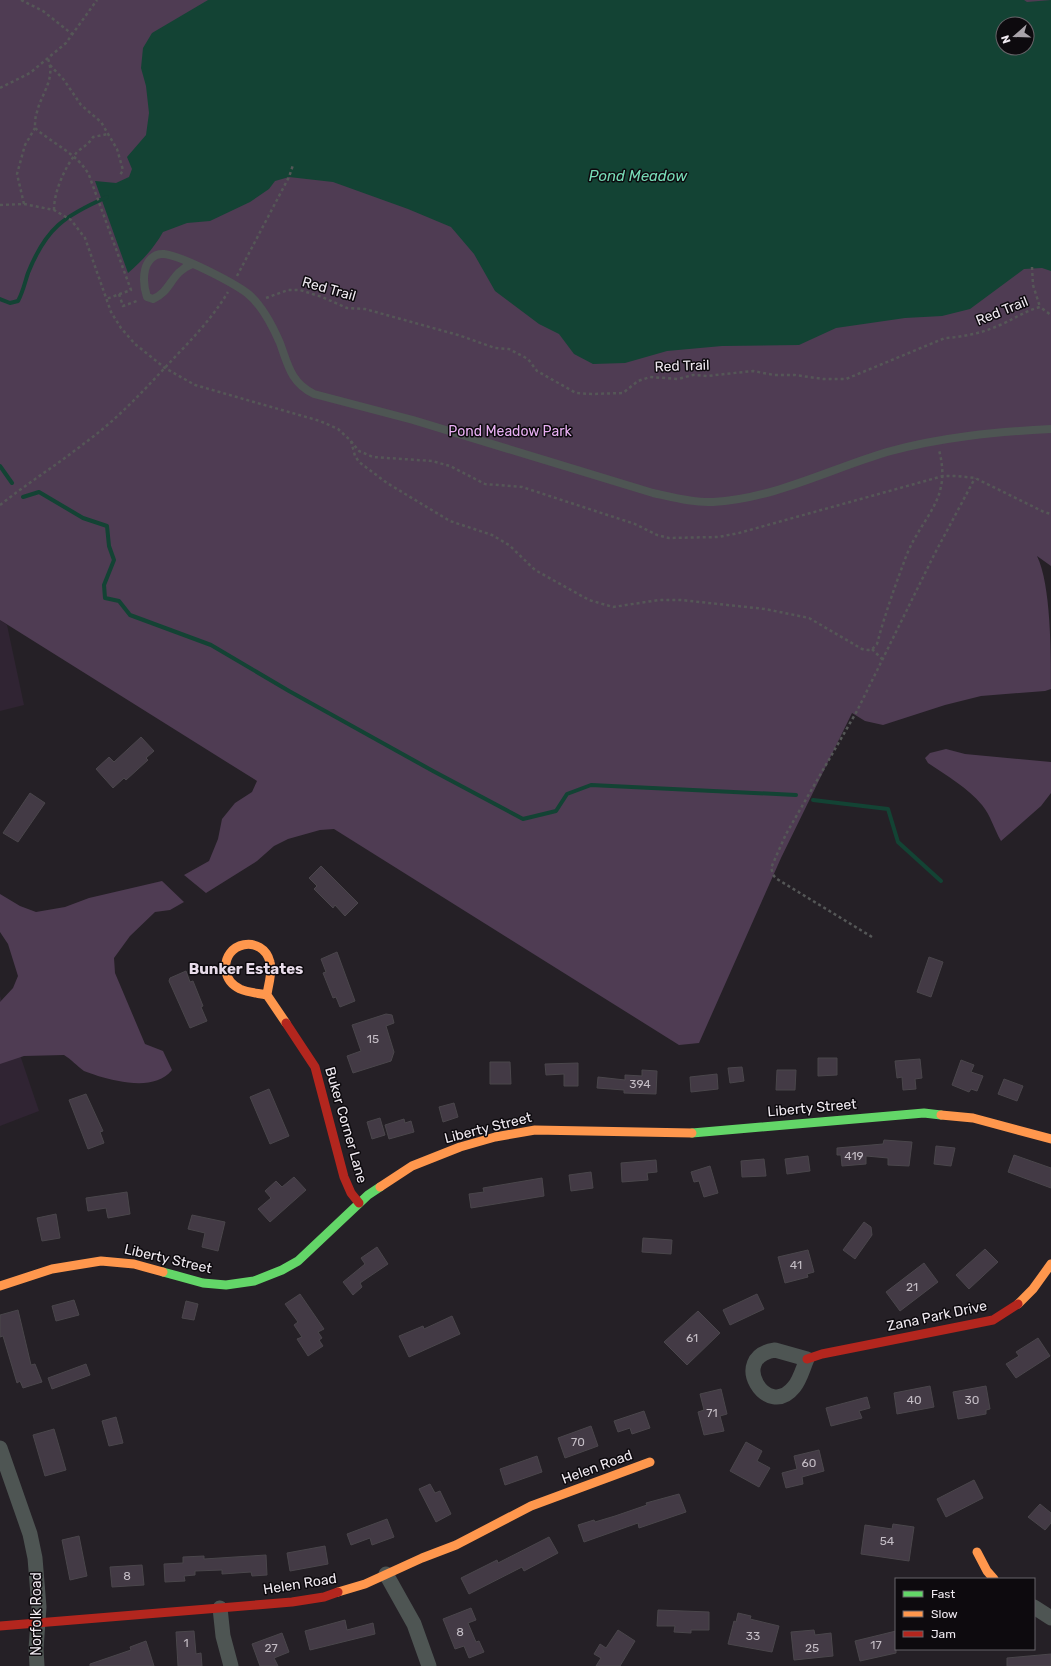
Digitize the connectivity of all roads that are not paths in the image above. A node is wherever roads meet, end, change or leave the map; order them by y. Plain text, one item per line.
1 (192, 264) junction
2 (1051, 429) edge
3 (266, 995) junction
4 (1051, 1139) edge
5 (358, 1203) junction
6 (1051, 1264) edge
7 (0, 1286) edge
8 (807, 1359) dead end
9 (0, 1448) edge
10 (650, 1462) dead end
11 (977, 1552) dead end
12 (386, 1574) junction
13 (993, 1578) edge
14 (220, 1608) junction
15 (1035, 1608) edge
16 (1051, 1618) edge
17 (38, 1622) junction
18 (0, 1626) edge
19 (37, 1666) edge
20 (231, 1666) edge
21 (429, 1666) edge

1 - 1 lane
1 - 2 lane
3 - 3 street
3 - 5 street, Buker Corner Lane
4 - 5 street, Liberty Street
5 - 7 street, Liberty Street
6 - 8 street, Zana Park Drive
9 - 17 street, Norfolk Road
10 - 12 street, Helen Road
11 - 13 street
12 - 14 street, Helen Road
12 - 21 street
14 - 17 street, Helen Road
14 - 20 street
15 - 16 street
17 - 18 street, Helen Road
17 - 19 street, Norfolk Road

